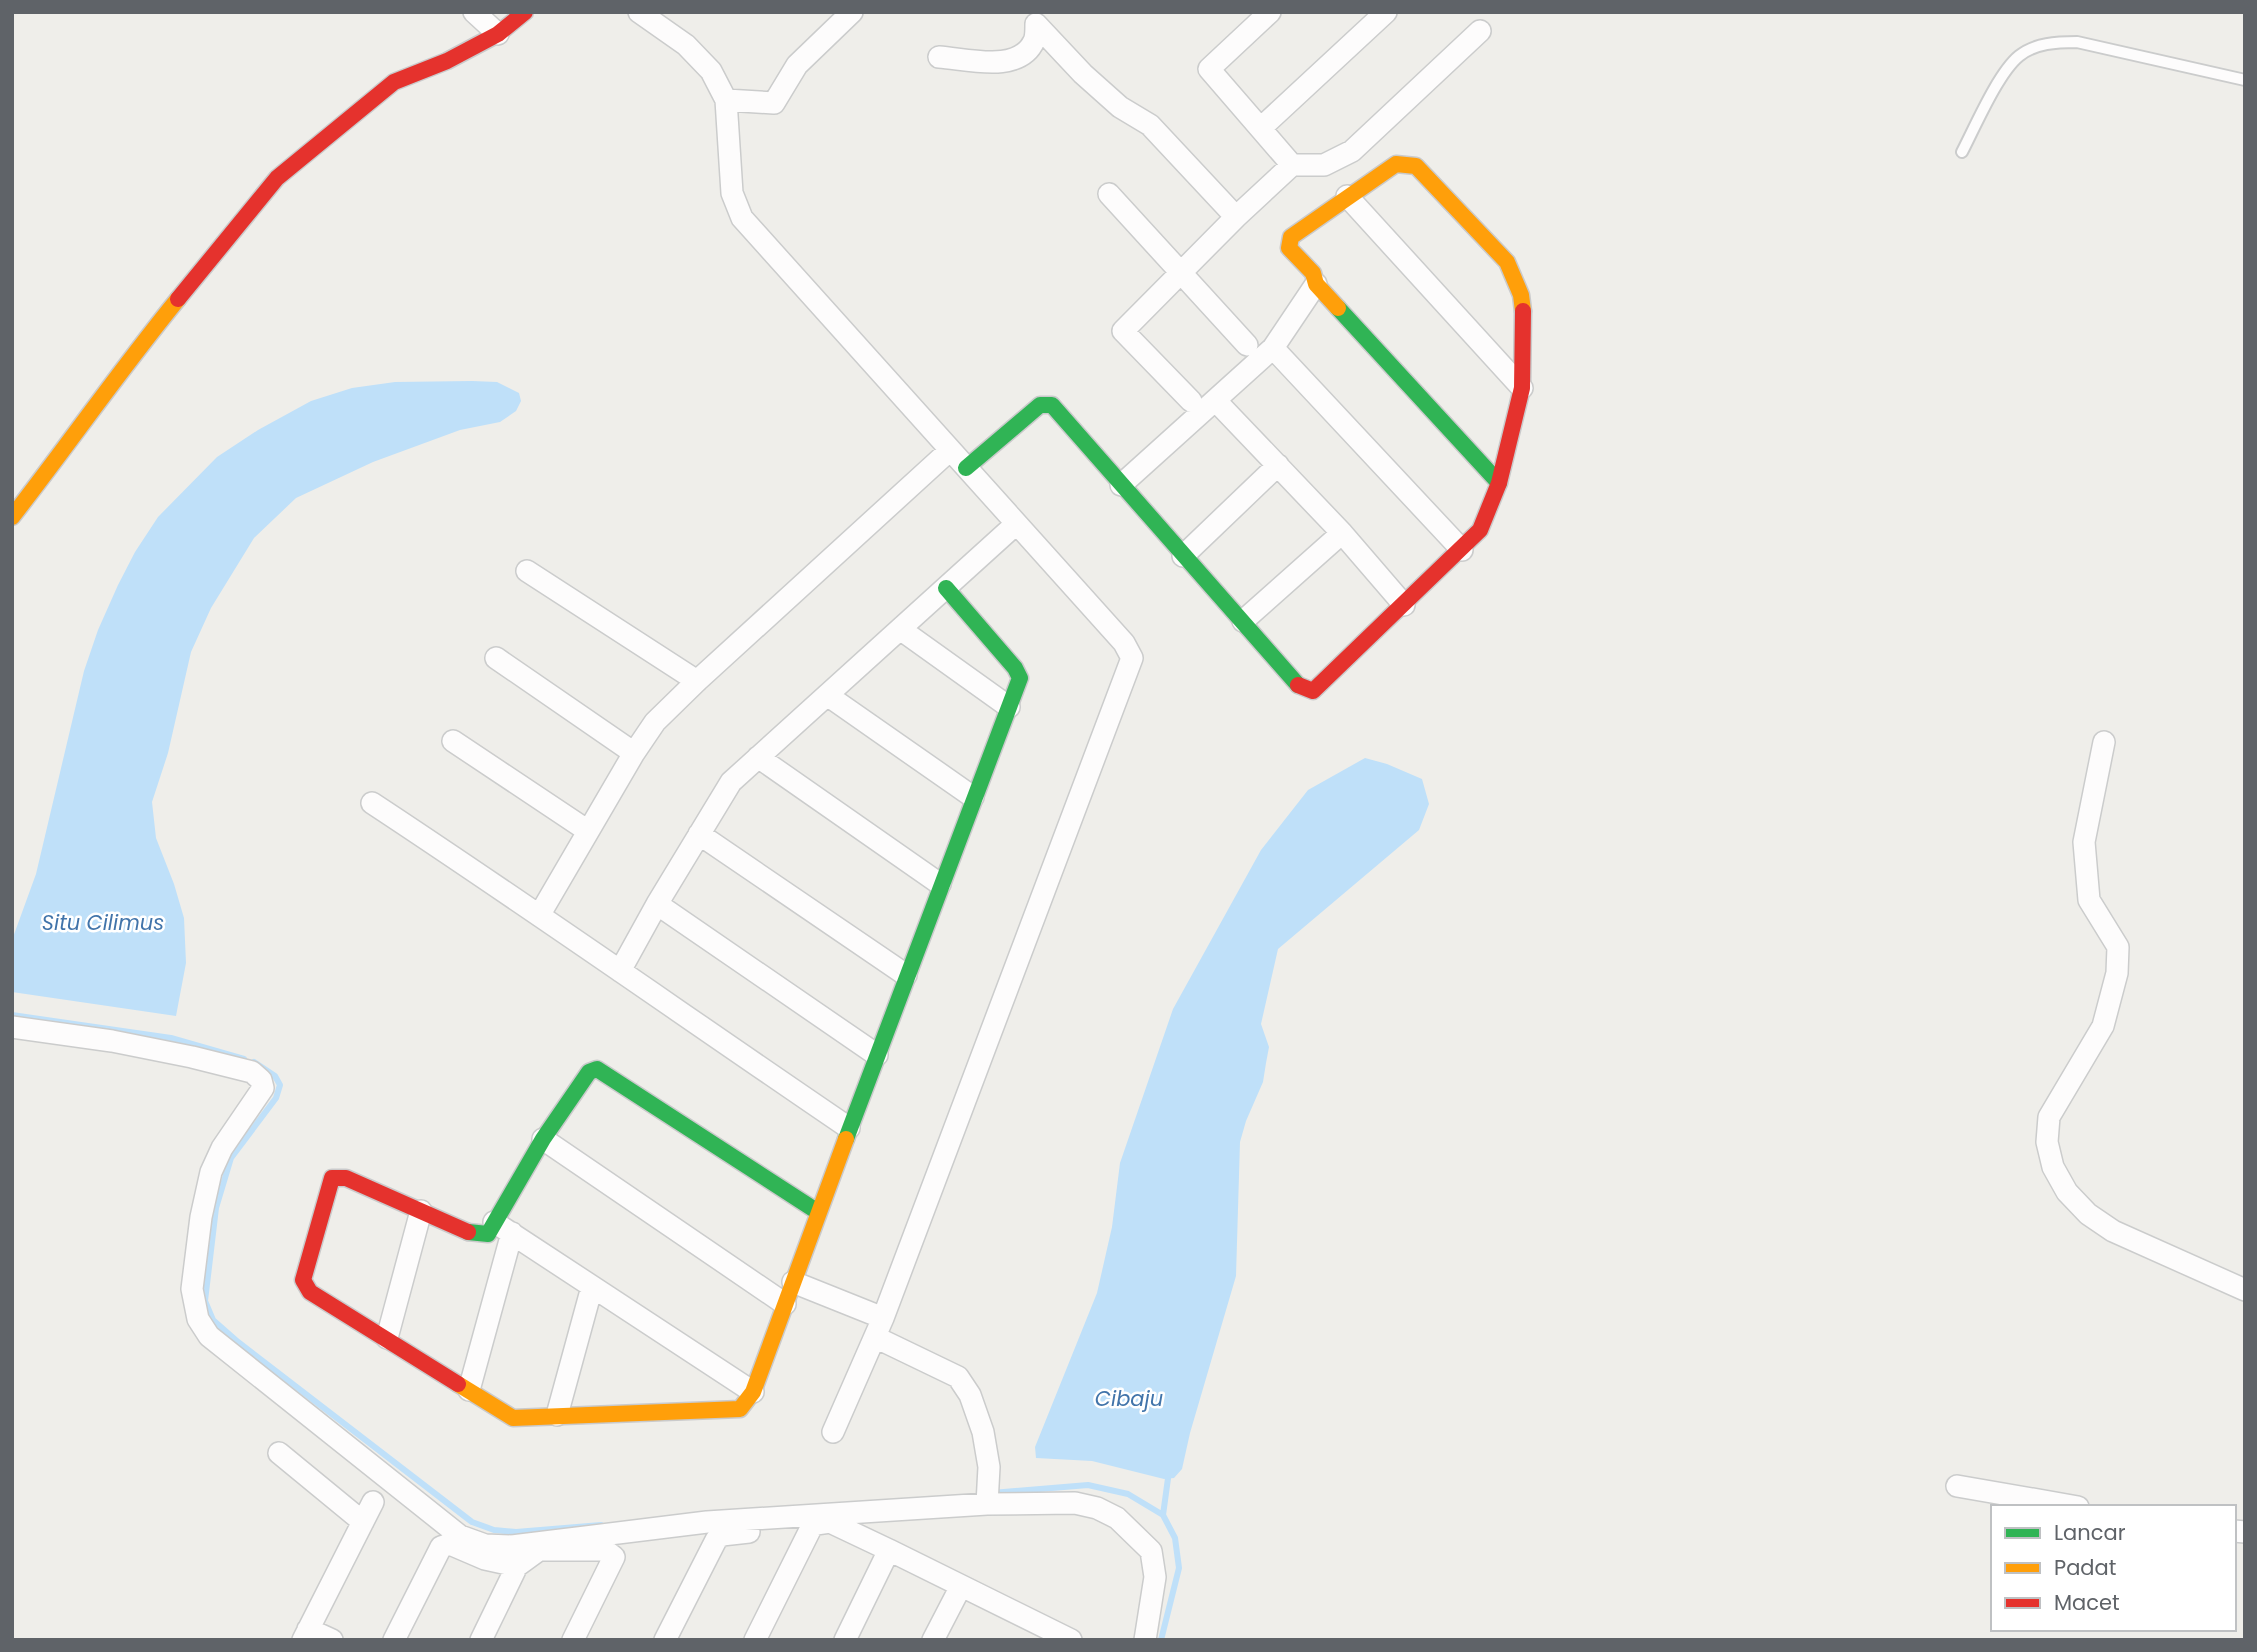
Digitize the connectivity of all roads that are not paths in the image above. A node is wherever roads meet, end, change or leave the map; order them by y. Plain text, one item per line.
1 (474, 12) edge
2 (525, 12) edge
3 (639, 12) edge
4 (852, 12) edge
5 (1270, 12) edge
6 (1385, 12) edge
7 (1037, 16) edge
8 (1480, 31) dead end
9 (498, 34) junction
10 (939, 57) dead end
11 (2245, 80) edge
12 (726, 100) junction
13 (1262, 127) junction
14 (1962, 152) dead end
15 (1292, 165) junction
16 (1109, 194) dead end
17 (1347, 196) junction
18 (1236, 217) junction
19 (1180, 274) junction
20 (1316, 284) junction
21 (1247, 345) dead end
22 (1273, 348) junction
23 (1522, 388) junction
24 (1191, 401) dead end
25 (1216, 401) junction
26 (949, 451) junction
27 (1278, 465) junction
28 (966, 468) junction
29 (1499, 483) junction
30 (1121, 485) junction
31 (12, 517) edge
32 (1016, 524) junction
33 (1342, 533) junction
34 (1462, 550) junction
35 (1183, 556) junction
36 (527, 571) dead end
37 (946, 588) junction
38 (1404, 605) junction
39 (1243, 621) junction
40 (900, 629) junction
41 (496, 658) dead end
42 (697, 681) junction
43 (827, 695) junction
44 (1009, 707) junction
45 (453, 741) dead end
46 (2104, 743) dead end
47 (634, 753) junction
48 (758, 757) junction
49 (973, 797) junction
50 (372, 803) dead end
51 (588, 831) junction
52 (699, 834) junction
53 (940, 884) junction
54 (657, 904) junction
55 (540, 914) junction
56 (620, 971) junction
57 (906, 975) junction
58 (12, 1027) edge
59 (877, 1055) junction
60 (849, 1128) junction
61 (542, 1139) junction
62 (421, 1211) junction
63 (818, 1212) junction
64 (503, 1227) junction
65 (793, 1282) junction
66 (592, 1287) junction
67 (2245, 1290) edge
68 (785, 1304) junction
69 (879, 1327) junction
70 (387, 1338) junction
71 (469, 1390) junction
72 (753, 1392) junction
73 (557, 1415) junction
74 (834, 1432) dead end
75 (279, 1452) dead end
76 (1957, 1486) dead end
77 (373, 1502) dead end
78 (988, 1504) junction
79 (2066, 1505) edge
80 (363, 1522) junction
81 (813, 1524) junction
82 (889, 1550) junction
83 (517, 1566) junction
84 (961, 1586) junction
85 (1028, 1631) edge
86 (306, 1634) edge
87 (332, 1640) edge
88 (394, 1640) edge
89 (481, 1640) edge
90 (573, 1640) edge
91 (665, 1640) edge
92 (755, 1640) edge
93 (845, 1640) edge
94 (933, 1640) edge
95 (1071, 1640) edge
96 (1145, 1640) edge

1 - 9 street
2 - 9 street
3 - 12 street
4 - 12 street
5 - 13 street
6 - 13 street
7 - 10 street
7 - 18 street
8 - 15 street
9 - 31 street
11 - 14 lane
12 - 26 street
13 - 15 street
15 - 18 street
16 - 19 street
17 - 20 street
17 - 23 street
17 - 23 street
18 - 19 street
19 - 21 street
19 - 24 street
20 - 22 street
20 - 29 street
22 - 25 street
22 - 34 street
23 - 29 street
25 - 27 street
25 - 30 street
26 - 28 street
26 - 42 street
27 - 33 street
27 - 35 street
28 - 30 street
28 - 32 street
29 - 34 street
30 - 35 street
32 - 37 street
32 - 69 street
33 - 38 street
33 - 39 street
34 - 38 street
35 - 39 street
36 - 42 street
37 - 40 street
37 - 44 street
38 - 39 street
40 - 43 street
40 - 44 street
41 - 47 street
42 - 47 street
43 - 48 street
43 - 49 street
44 - 49 street
45 - 51 street
46 - 67 street
47 - 51 street
48 - 52 street
48 - 53 street
49 - 53 street
50 - 55 street
51 - 55 street
52 - 54 street
52 - 57 street
53 - 57 street
54 - 56 street
54 - 59 street
55 - 56 street
56 - 60 street
57 - 59 street
58 - 78 street
59 - 60 street
60 - 63 street
61 - 63 street
61 - 64 street
61 - 68 street
62 - 64 street
62 - 70 street
62 - 70 street
63 - 65 street
64 - 66 street
64 - 71 street
65 - 68 street
65 - 69 street
66 - 72 street
66 - 73 street
68 - 72 street
69 - 74 street
69 - 78 street
70 - 71 street
71 - 73 street
72 - 73 street
75 - 80 street
76 - 79 street
77 - 80 street
78 - 96 street
80 - 86 street
81 - 82 street
81 - 91 street
81 - 92 street
82 - 84 street
82 - 93 street
83 - 88 street
83 - 89 street
83 - 90 street
84 - 85 street
84 - 94 street
85 - 95 street
86 - 87 street

